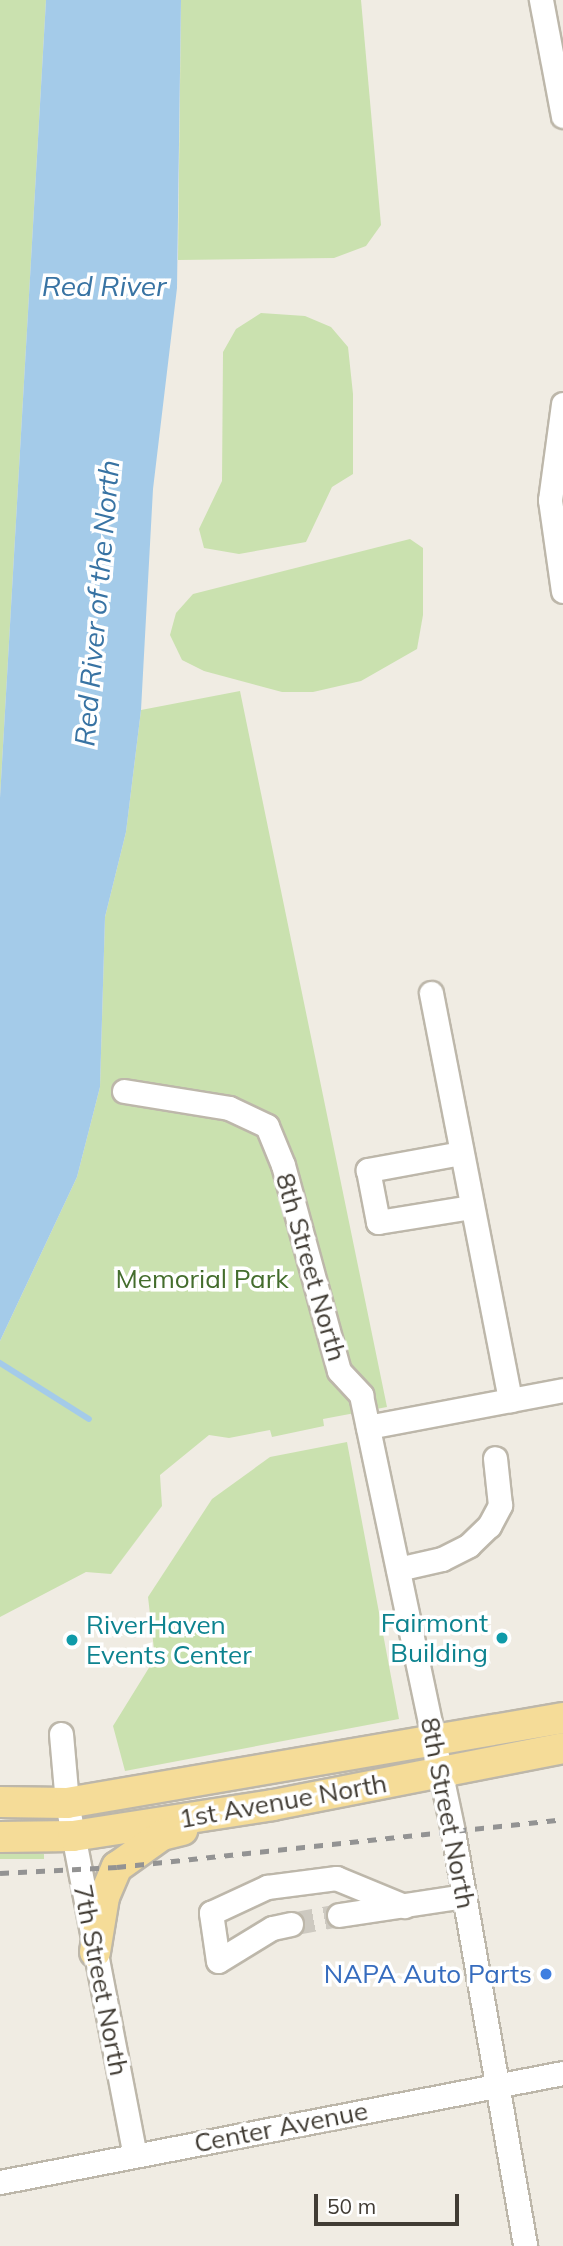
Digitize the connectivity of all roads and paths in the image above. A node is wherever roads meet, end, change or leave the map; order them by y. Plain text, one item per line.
1 (541, 0) edge
2 (563, 116) edge
3 (563, 404) edge
4 (563, 590) edge
5 (430, 993) dead end
6 (124, 1091) dead end
7 (461, 1153) junction
8 (472, 1207) junction
9 (563, 1390) edge
10 (510, 1400) junction
11 (368, 1427) junction
12 (495, 1458) dead end
13 (398, 1569) junction
14 (563, 1718) edge
15 (61, 1734) dead end
16 (434, 1742) junction
17 (563, 1748) edge
18 (440, 1773) junction
19 (0, 1802) edge
20 (67, 1804) junction
21 (273, 1805) junction
22 (73, 1836) junction
23 (0, 1837) edge
24 (464, 1896) junction
25 (404, 1906) junction
26 (339, 1915) tunnel mouth
27 (291, 1924) tunnel mouth
28 (95, 1952) junction
29 (563, 2073) edge
30 (498, 2085) junction
31 (135, 2156) junction
32 (0, 2182) edge
33 (525, 2246) edge

1 - 2 street
3 - 4 street
5 - 7 street
6 - 11 street, 8th Street North
7 - 8 street
7 - 8 street
8 - 10 street
9 - 10 street
10 - 11 street
11 - 13 street, 8th Street North
12 - 13 street
13 - 16 street, 8th Street North
14 - 16 main road, 1st Avenue North
15 - 20 street, 7th Street North
16 - 18 street, 8th Street North
16 - 20 main road, 1st Avenue North
17 - 18 main road, 1st Avenue North
18 - 21 main road, 1st Avenue North
18 - 24 street, 8th Street North
19 - 20 main road, 1st Avenue North
20 - 22 street, 7th Street North
21 - 22 main road, 1st Avenue North
21 - 28 main road
22 - 23 main road, 1st Avenue North
22 - 28 street, 7th Street North
24 - 25 street
24 - 30 street, 8th Street North
25 - 26 street
25 - 27 street
28 - 31 street, 7th Street North
29 - 30 street, Center Avenue
30 - 31 street, Center Avenue
30 - 33 street, 8th Street North
31 - 32 street, Center Avenue

